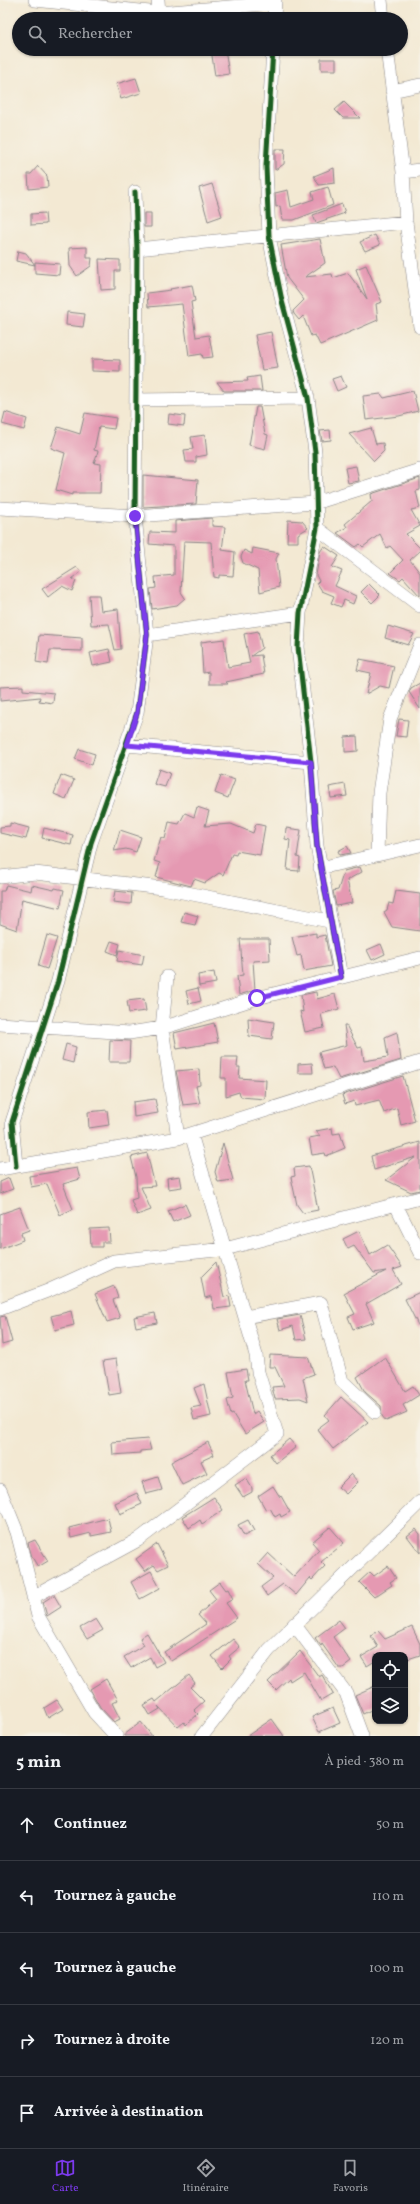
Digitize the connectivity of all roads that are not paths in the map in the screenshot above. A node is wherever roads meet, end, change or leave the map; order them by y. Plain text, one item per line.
1 (35, 0) edge
2 (381, 0) edge
3 (50, 1) edge
4 (275, 1) edge
5 (158, 7) edge
6 (274, 12) edge
7 (382, 12) edge
8 (273, 56) edge
9 (388, 56) edge
10 (420, 85) edge
11 (392, 91) junction
12 (420, 170) edge
13 (403, 172) junction
14 (135, 192) dead end
15 (406, 222) junction
16 (269, 236) junction
17 (137, 249) junction
18 (420, 324) edge
19 (308, 398) junction
20 (136, 400) junction
21 (420, 470) edge
22 (316, 503) junction
23 (0, 508) edge
24 (135, 516) junction
25 (317, 528) junction
26 (420, 606) edge
27 (300, 613) junction
28 (147, 635) junction
29 (420, 645) edge
30 (127, 745) junction
31 (311, 762) junction
32 (420, 845) edge
33 (377, 854) junction
34 (320, 868) junction
35 (0, 877) edge
36 (81, 880) junction
37 (329, 921) junction
38 (420, 958) edge
39 (167, 977) dead end
40 (341, 977) junction
41 (0, 1024) edge
42 (43, 1026) junction
43 (162, 1028) junction
44 (420, 1062) edge
45 (184, 1136) junction
46 (16, 1166) junction
47 (0, 1169) edge
48 (420, 1198) edge
49 (396, 1205) junction
50 (224, 1249) junction
51 (420, 1253) edge
52 (0, 1309) edge
53 (245, 1317) junction
54 (376, 1412) dead end
55 (0, 1490) edge
56 (420, 1502) edge
57 (33, 1597) junction
58 (294, 1624) junction
59 (116, 1736) edge
60 (202, 1736) edge
61 (362, 1736) edge

1 - 3 street
2 - 7 street
3 - 5 street
4 - 5 street
4 - 6 street
8 - 16 street
9 - 11 street
10 - 11 street
11 - 13 street
12 - 13 street
13 - 15 street
14 - 17 street
15 - 16 street
15 - 18 street
16 - 17 street
16 - 19 street
17 - 20 street
19 - 20 street
19 - 22 street
20 - 24 street
21 - 22 street
22 - 24 street
22 - 25 street
23 - 24 street
24 - 28 street
25 - 26 street
25 - 27 street
27 - 28 street
27 - 31 street
28 - 30 street
29 - 33 street
30 - 31 street
30 - 36 street
31 - 34 street
32 - 33 street
33 - 34 street
34 - 37 street
35 - 36 street
36 - 37 street
36 - 42 street
37 - 40 street
38 - 40 street
39 - 43 street
40 - 43 street
41 - 42 street
42 - 43 street
42 - 46 street
43 - 45 street
44 - 45 street
45 - 46 street
45 - 50 street
46 - 47 street
48 - 49 street
49 - 50 street
49 - 51 street
50 - 52 street
50 - 53 street
53 - 54 street
53 - 57 street
55 - 57 street
56 - 58 street
57 - 59 street
58 - 60 street
58 - 61 street

